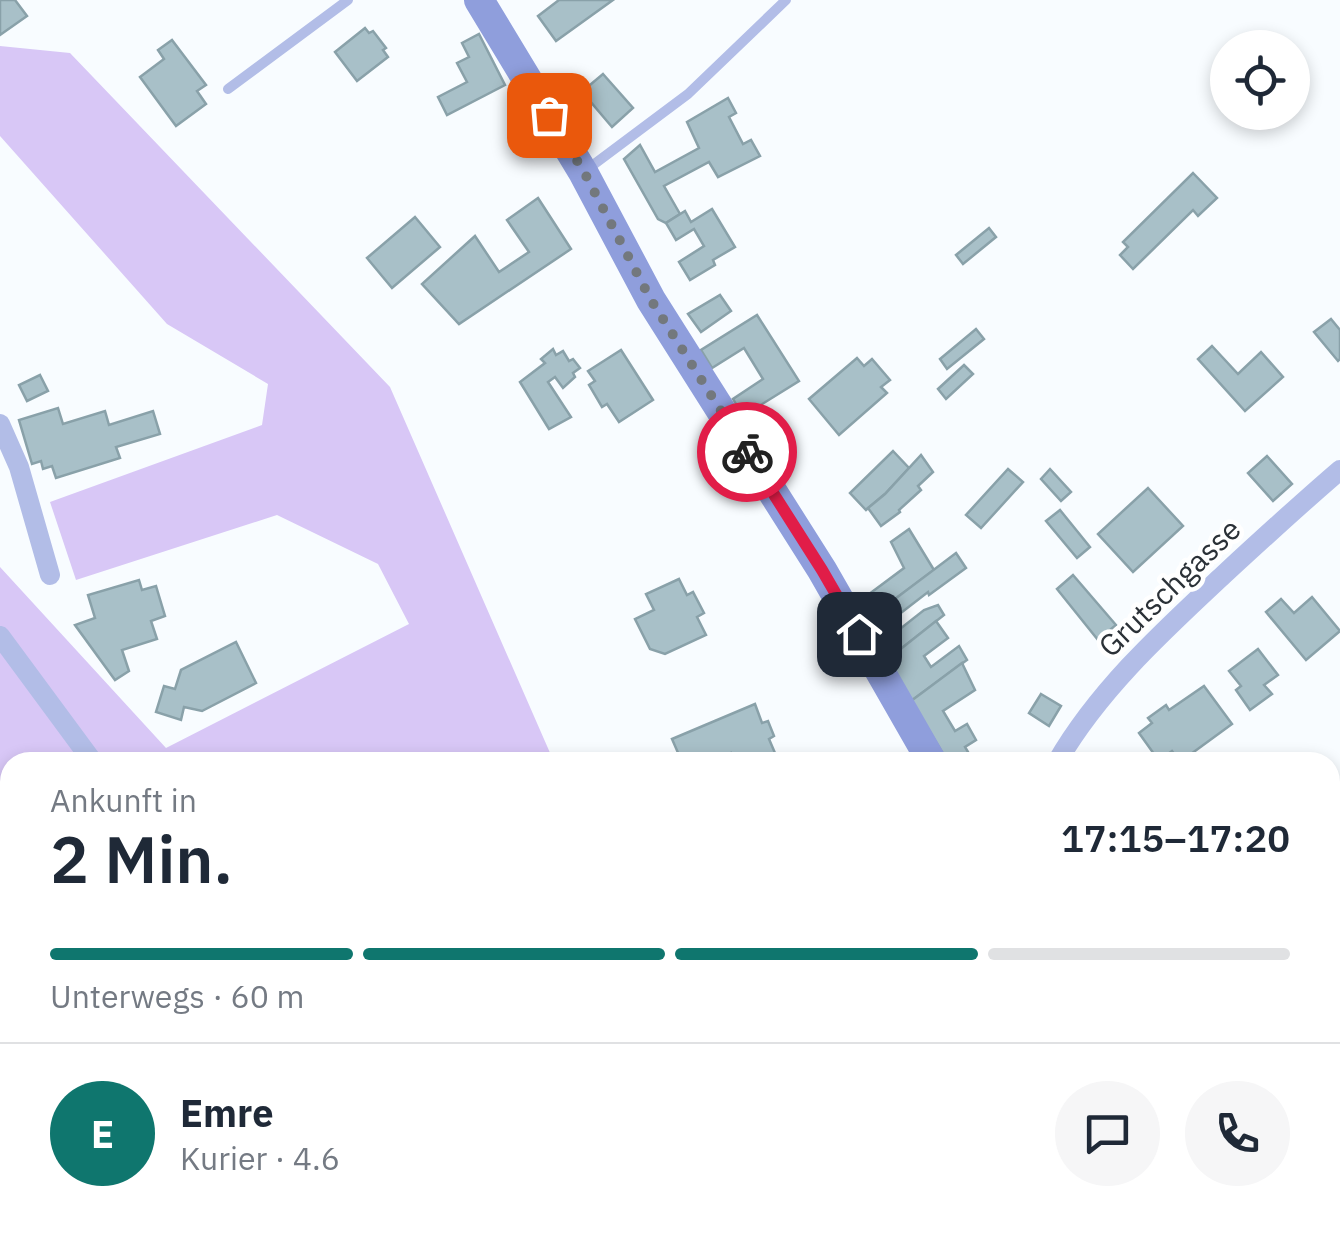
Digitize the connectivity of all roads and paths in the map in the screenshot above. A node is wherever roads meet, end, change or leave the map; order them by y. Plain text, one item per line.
1 (348, 0) edge
2 (479, 0) edge
3 (786, 0) edge
4 (228, 89) dead end
5 (584, 172) junction
6 (0, 424) edge
7 (1340, 470) edge
8 (50, 574) dead end
9 (0, 636) edge
10 (85, 752) edge
11 (926, 752) edge
12 (1063, 752) edge

1 - 4 lane
2 - 5 main road
3 - 5 lane
5 - 11 main road
6 - 8 street
7 - 12 street, Grutschgasse
9 - 10 street

